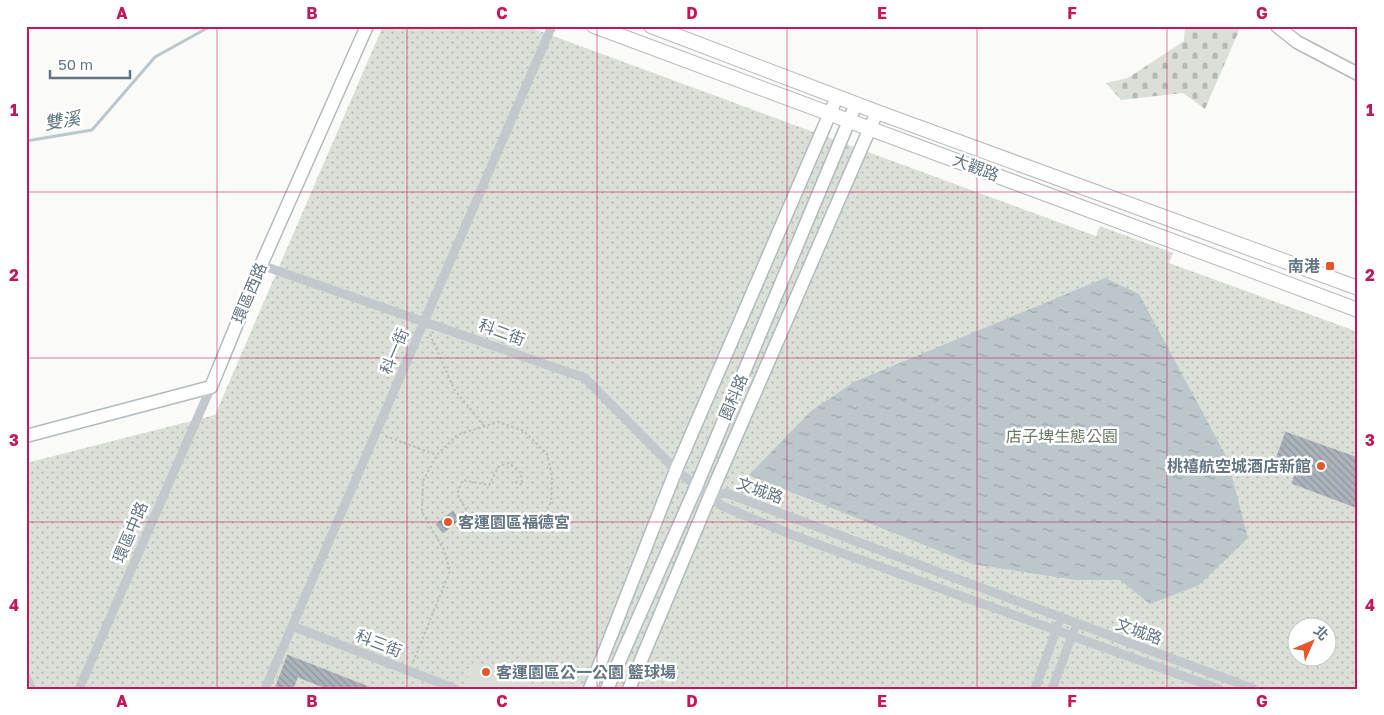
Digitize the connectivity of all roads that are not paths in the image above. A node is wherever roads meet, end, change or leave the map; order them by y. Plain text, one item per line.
1 (367, 26) edge
2 (552, 26) edge
3 (594, 26) edge
4 (651, 26) edge
5 (1276, 26) edge
6 (1358, 74) edge
7 (837, 97) junction
8 (856, 104) junction
9 (877, 112) junction
10 (830, 113) junction
11 (850, 120) junction
12 (870, 128) junction
13 (261, 265) junction
14 (1358, 288) edge
15 (1358, 310) edge
16 (423, 320) junction
17 (211, 387) junction
18 (26, 436) edge
19 (676, 470) junction
20 (696, 486) junction
21 (710, 496) junction
22 (1061, 618) junction
23 (1076, 624) junction
24 (292, 626) junction
25 (1057, 630) junction
26 (1072, 636) junction
27 (26, 671) edge
28 (34, 689) edge
29 (78, 689) edge
30 (265, 689) edge
31 (456, 689) edge
32 (590, 689) edge
33 (607, 689) edge
34 (629, 689) edge
35 (1035, 689) edge
36 (1052, 689) edge
37 (1219, 689) edge
38 (1254, 689) edge

1 - 13 street, 環區西路
2 - 16 street, 科一街
3 - 10 main road, 大觀路
4 - 7 main road, 大觀路
5 - 6 street
7 - 8 main road, 大觀路
7 - 10 street
8 - 9 main road, 大觀路
8 - 11 street, 園科路
9 - 12 street
9 - 14 main road, 大觀路
10 - 11 main road, 大觀路
10 - 19 street
11 - 12 main road, 大觀路
11 - 20 street, 園科路
12 - 15 main road, 大觀路
12 - 21 street
13 - 16 street, 科二街
13 - 17 street, 環區西路
16 - 19 street, 科二街
16 - 24 street, 科一街
17 - 18 street
17 - 29 street, 環區中路
19 - 20 street, 科二街
19 - 32 street
20 - 21 street, 科二街
20 - 33 street, 園科路
21 - 22 street, 文城路
21 - 25 street, 文城路
21 - 34 street
22 - 23 street, 文城路
22 - 25 street
23 - 26 street
23 - 38 street, 文城路
24 - 30 street, 科一街
24 - 31 street, 科三街
25 - 26 street, 文城路
25 - 35 street
26 - 36 street
26 - 37 street, 文城路
27 - 28 lane

